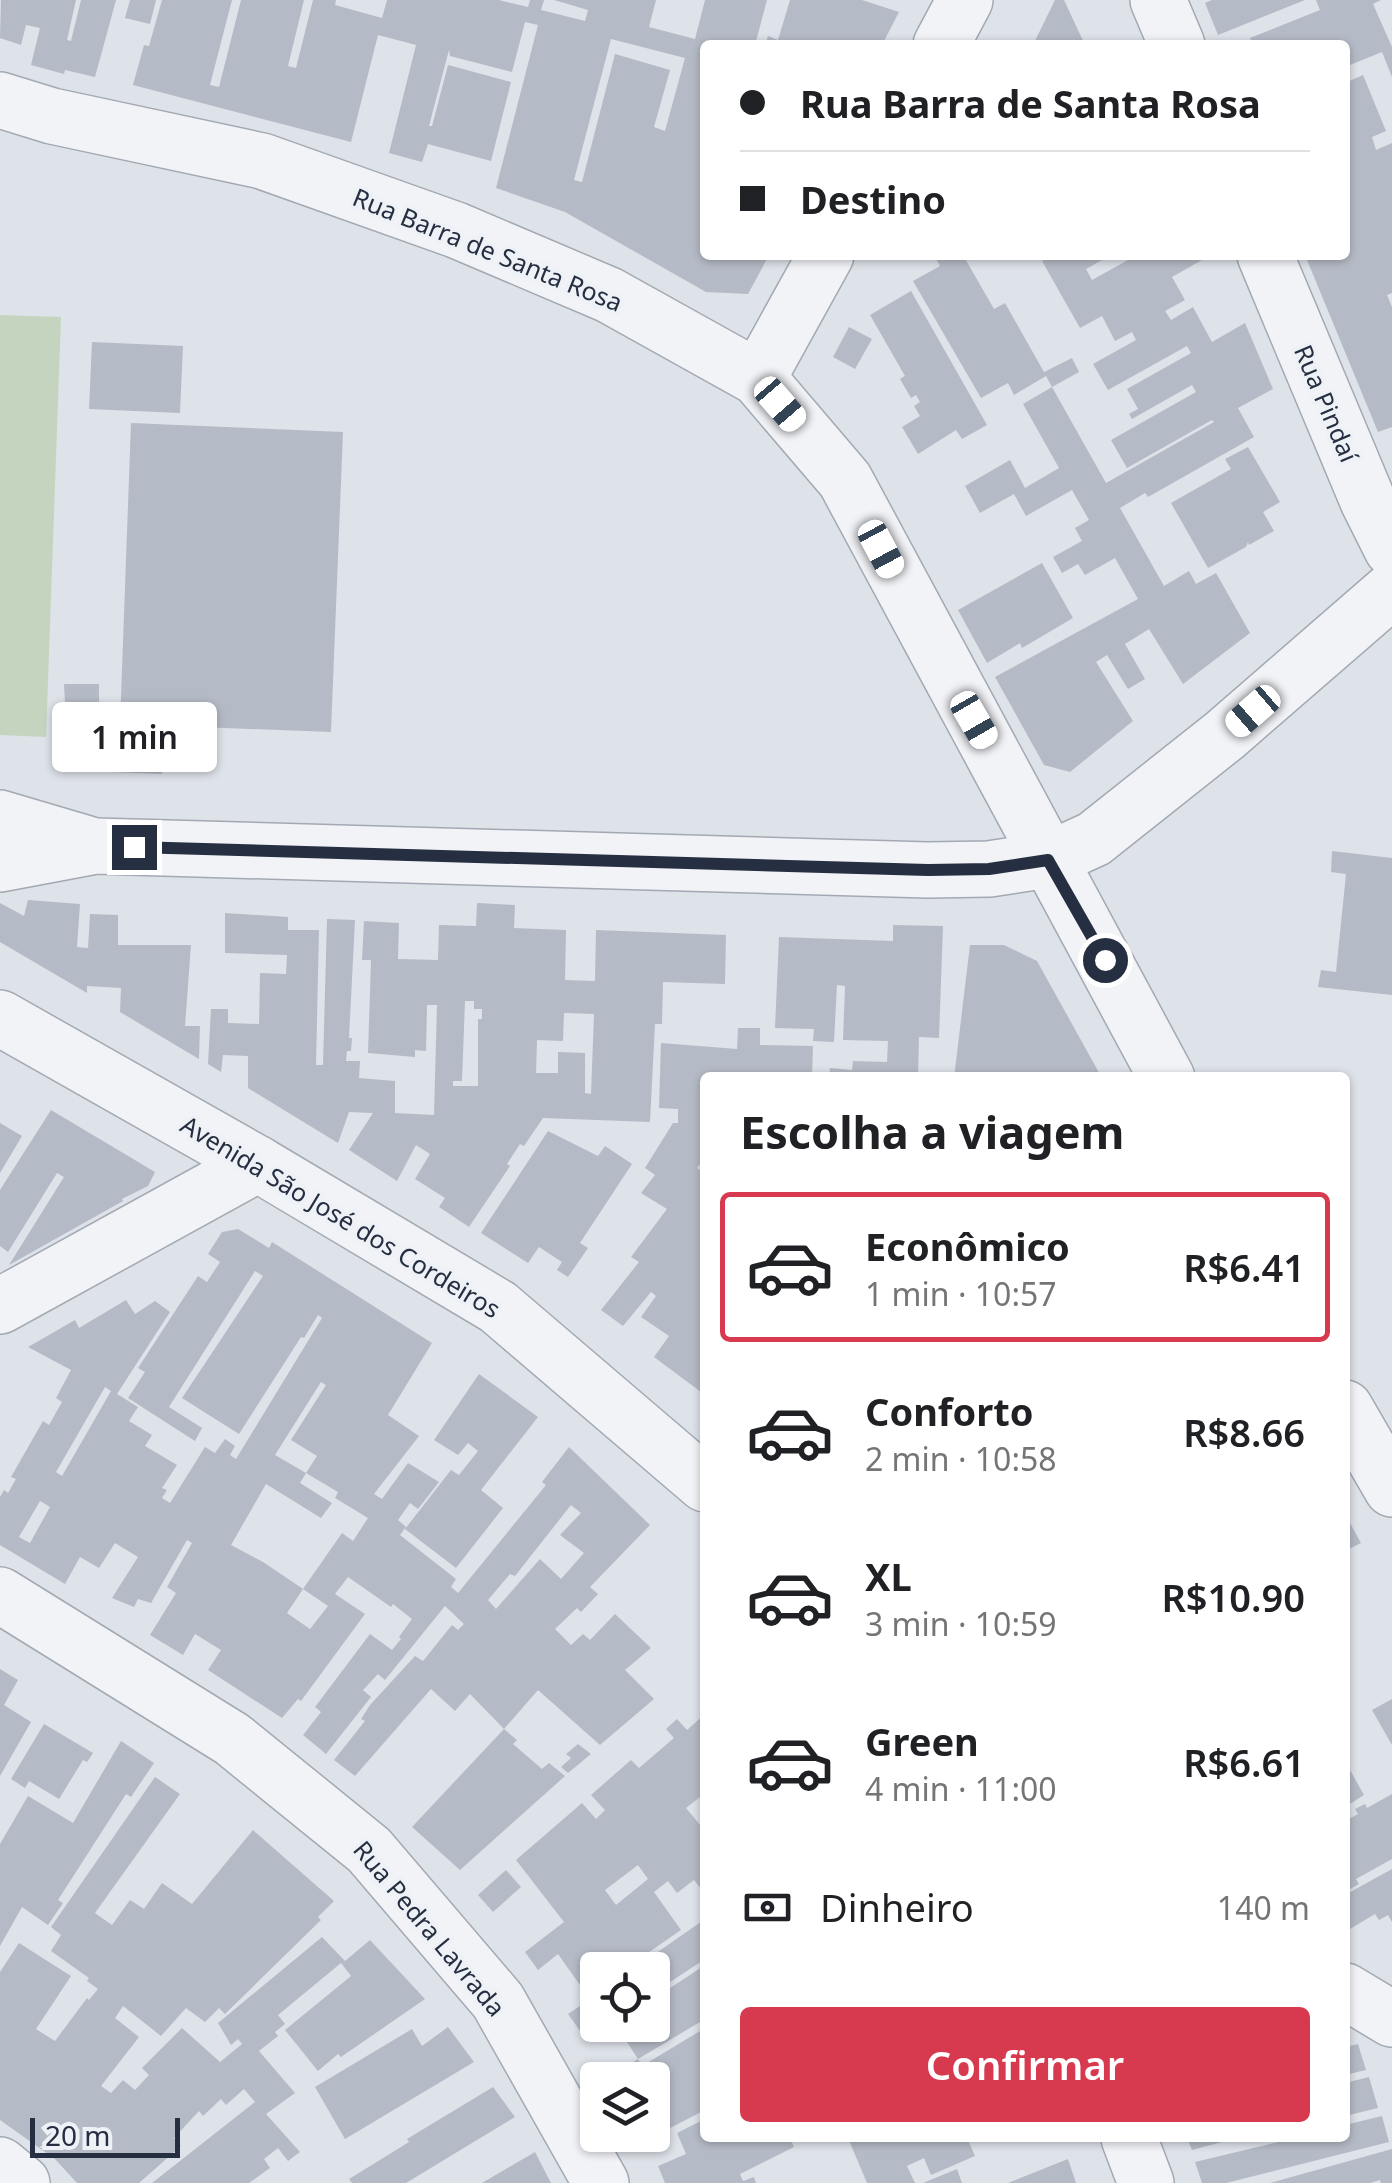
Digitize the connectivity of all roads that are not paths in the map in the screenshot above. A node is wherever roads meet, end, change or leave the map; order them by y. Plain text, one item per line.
1 (965, 0) edge
2 (1158, 0) edge
3 (945, 40) edge
4 (1175, 40) edge
5 (0, 100) edge
6 (823, 260) edge
7 (1267, 260) edge
8 (758, 378) junction
9 (1392, 549) edge
10 (1392, 590) edge
11 (0, 818) edge
12 (96, 846) junction
13 (1048, 860) junction
14 (0, 864) edge
15 (0, 1018) edge
16 (1163, 1072) edge
17 (258, 1164) junction
18 (0, 1306) edge
19 (1350, 1417) edge
20 (700, 1480) edge
21 (1392, 1489) edge
22 (0, 1595) edge
23 (1350, 1994) edge
24 (1392, 2020) edge
25 (1131, 2142) edge
26 (0, 2164) edge
27 (22, 2183) edge
28 (601, 2183) edge
29 (1146, 2183) edge

1 - 3 street
2 - 4 street
5 - 8 street, Rua Barra de Santa Rosa
6 - 8 street
7 - 9 street, Rua Pindaí
8 - 13 street, Rua Barra de Santa Rosa
10 - 13 street
11 - 12 street
12 - 13 street
12 - 14 street
13 - 16 street, Rua Barra de Santa Rosa
15 - 17 street, Avenida São José dos Cordeiros
17 - 18 street
17 - 20 street, Avenida São José dos Cordeiros
19 - 21 street
22 - 28 street, Rua Pedra Lavrada
23 - 24 street
25 - 29 street
26 - 27 street

